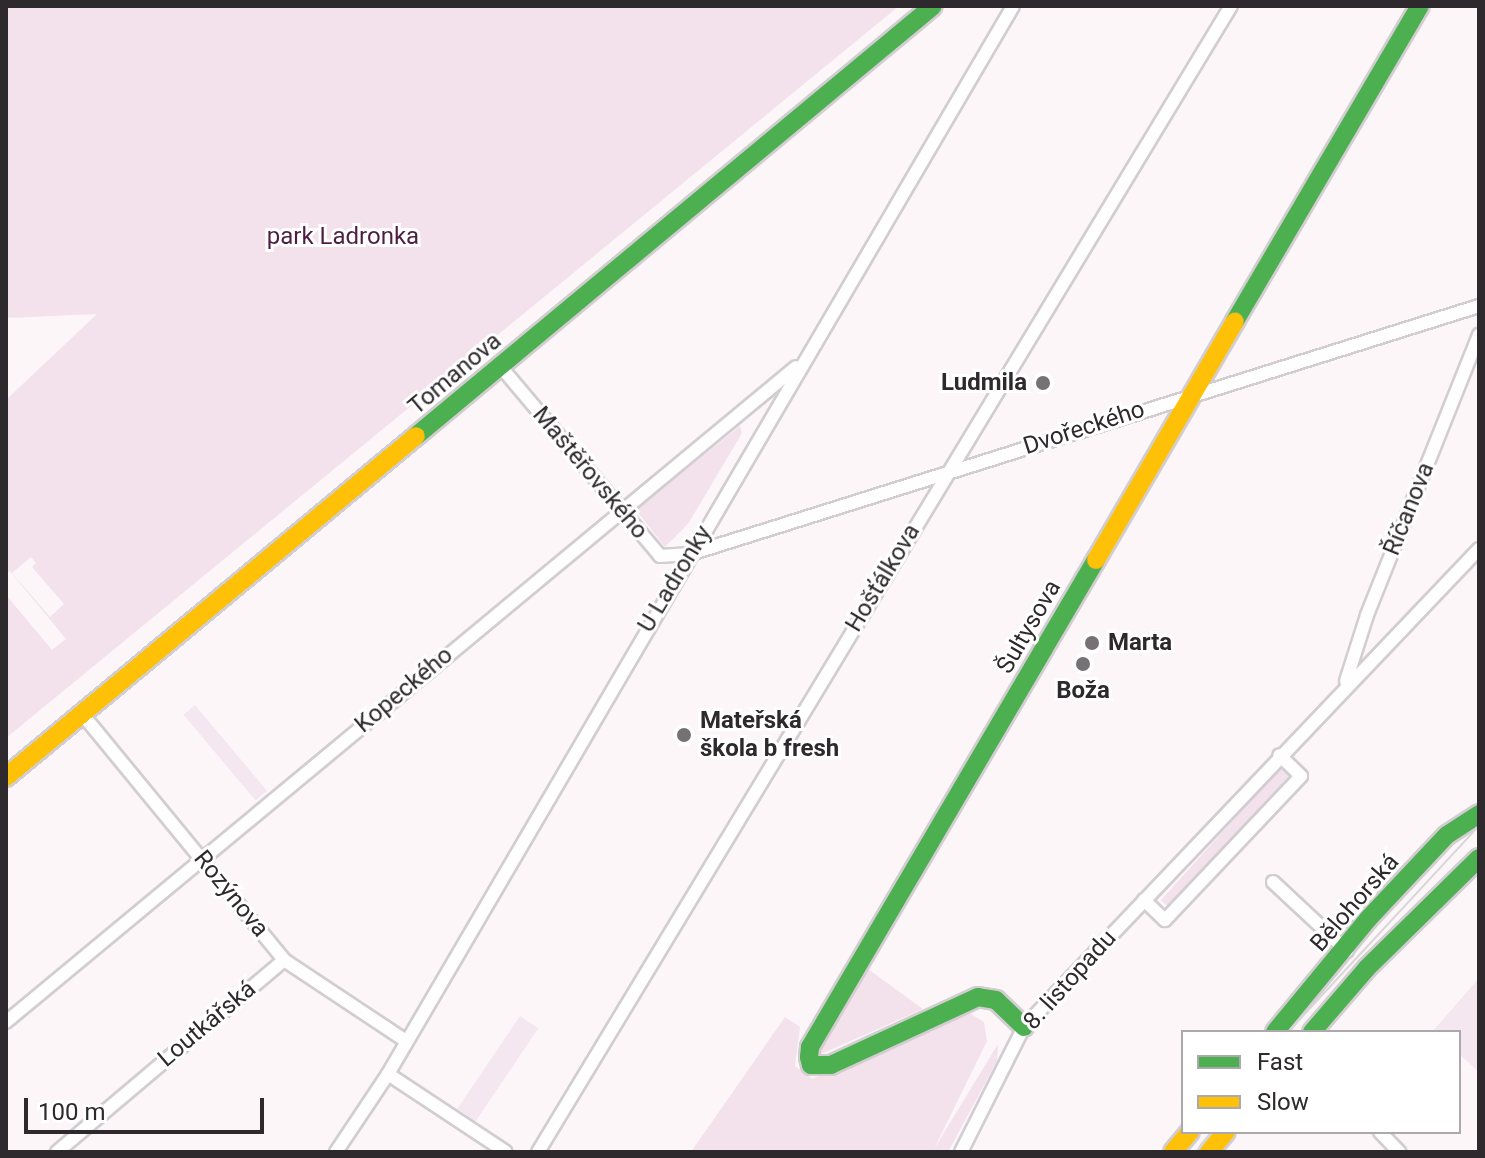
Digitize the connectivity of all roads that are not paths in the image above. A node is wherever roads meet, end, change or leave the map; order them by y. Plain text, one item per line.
1 (933, 6) edge
2 (1013, 6) edge
3 (1231, 6) edge
4 (1420, 6) edge
5 (1479, 306) edge
6 (1479, 335) edge
7 (804, 360) junction
8 (501, 367) junction
9 (1191, 394) junction
10 (946, 473) junction
11 (621, 509) junction
12 (1479, 549) edge
13 (690, 554) junction
14 (1345, 684) junction
15 (83, 715) junction
16 (1279, 755) junction
17 (6, 777) edge
18 (1479, 814) edge
19 (201, 858) junction
20 (1479, 858) edge
21 (1273, 882) dead end
22 (1144, 900) junction
23 (1347, 951) junction
24 (284, 960) junction
25 (6, 1022) edge
26 (1024, 1027) junction
27 (1277, 1030) edge
28 (1314, 1030) edge
29 (406, 1041) junction
30 (388, 1074) junction
31 (1188, 1134) edge
32 (1224, 1134) edge
33 (1382, 1134) edge
34 (57, 1152) edge
35 (336, 1152) edge
36 (506, 1152) edge
37 (538, 1152) edge
38 (961, 1152) edge
39 (1173, 1152) edge
40 (1209, 1152) edge
41 (1399, 1152) edge

1 - 8 street, Tomanova
2 - 7 street, U Ladronky
3 - 10 street, Hošťálkova
4 - 9 street, Šultysova
5 - 9 street, Dvořeckého
6 - 14 street, Říčanova
7 - 11 street, Kopeckého
7 - 13 street, U Ladronky
8 - 11 street, Maštěřovského
8 - 15 street, Tomanova
9 - 10 street, Dvořeckého
9 - 26 street, Šultysova
10 - 13 street, Dvořeckého
10 - 37 street, Hošťálkova
11 - 13 street, Maštěřovského
11 - 19 street, Kopeckého
12 - 14 street, 8. listopadu
13 - 29 street, U Ladronky
14 - 16 street, 8. listopadu
15 - 17 street, Tomanova
15 - 19 street, Rozýnova
16 - 22 street, 8. listopadu
16 - 22 street
18 - 23 street, Bělohorská
19 - 24 street, Rozýnova
19 - 25 street, Kopeckého
20 - 28 street
21 - 23 street
22 - 26 street, 8. listopadu
23 - 27 street, Bělohorská
24 - 29 street, Rozýnova
24 - 34 street, Loutkářská
26 - 38 street, 8. listopadu
29 - 30 street, U Ladronky
30 - 35 street, U Ladronky
30 - 36 street
31 - 39 street
32 - 40 street
33 - 41 street

